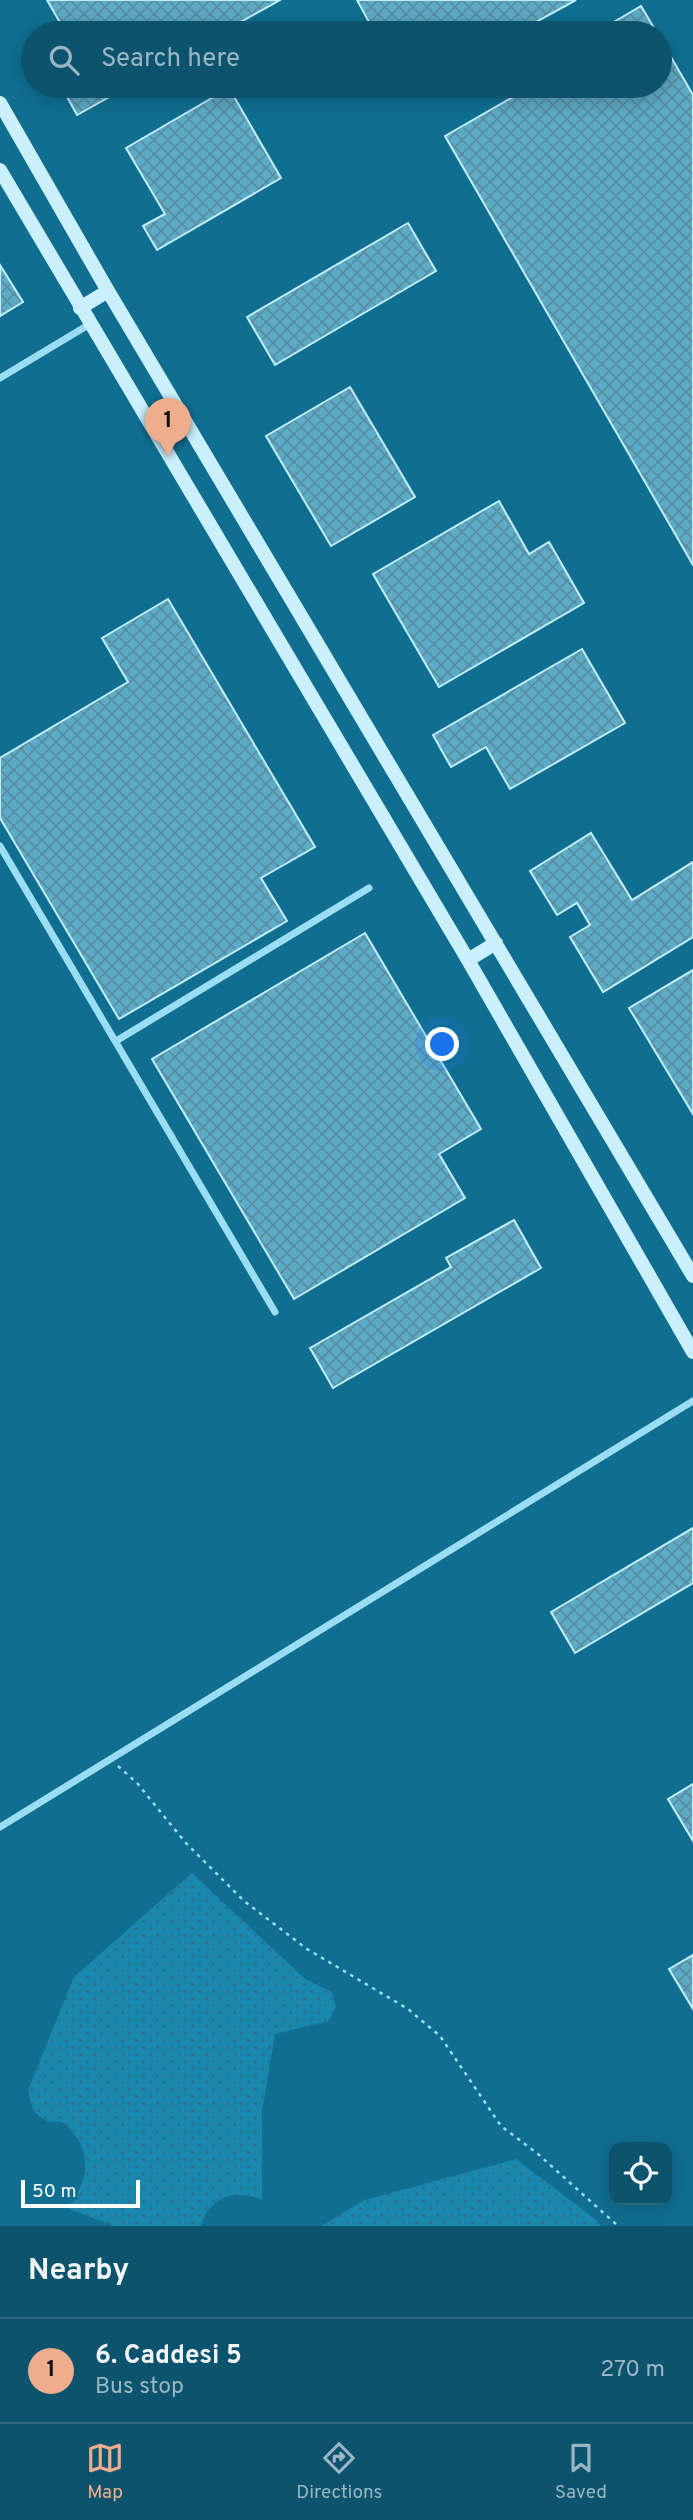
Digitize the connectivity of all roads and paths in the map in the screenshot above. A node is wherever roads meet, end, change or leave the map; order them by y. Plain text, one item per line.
1 (0, 103) edge
2 (0, 170) edge
3 (108, 291) junction
4 (80, 308) junction
5 (90, 324) junction
6 (0, 378) edge
7 (0, 846) edge
8 (369, 888) dead end
9 (496, 943) junction
10 (467, 960) junction
11 (116, 1041) junction
12 (693, 1276) edge
13 (275, 1312) dead end
14 (693, 1352) edge
15 (693, 1401) edge
16 (110, 1759) junction
17 (0, 1827) edge
18 (618, 2226) edge

1 - 3 street
2 - 4 street
3 - 4 street
3 - 9 street
4 - 5 street
5 - 6 street
5 - 10 street
7 - 11 street
8 - 11 street
9 - 10 street
9 - 12 street
10 - 14 street
11 - 13 street
15 - 16 street
16 - 17 street
16 - 18 path

